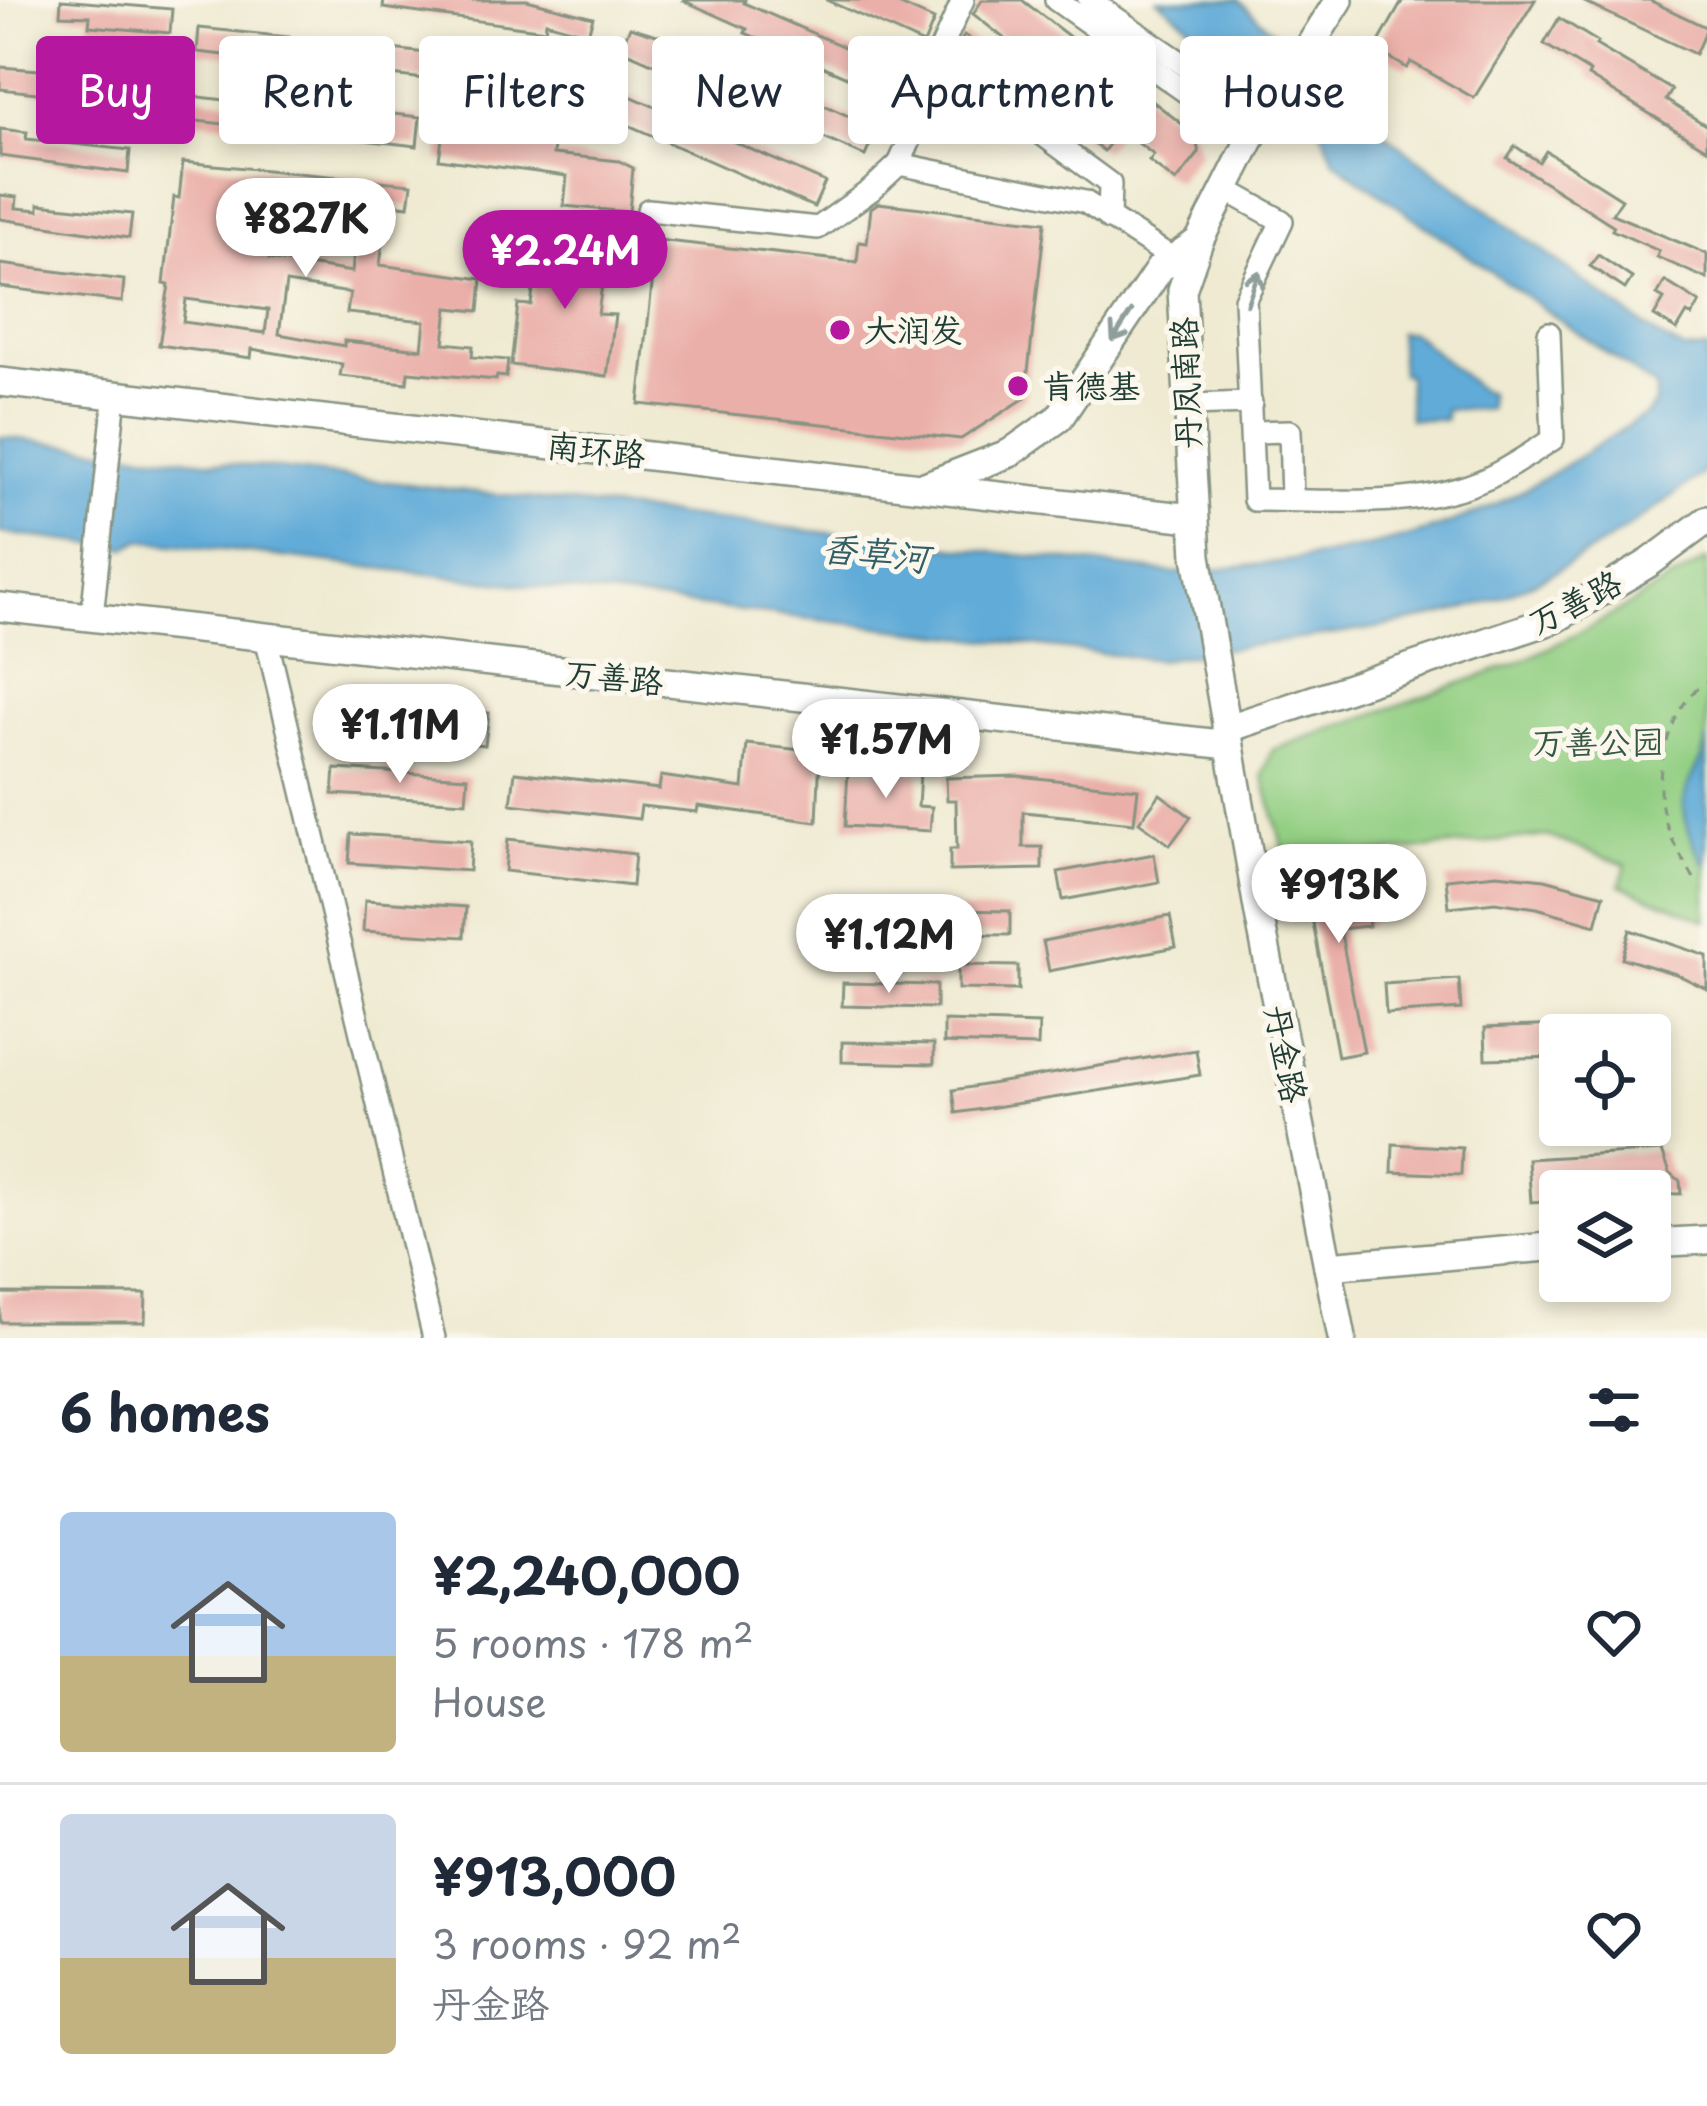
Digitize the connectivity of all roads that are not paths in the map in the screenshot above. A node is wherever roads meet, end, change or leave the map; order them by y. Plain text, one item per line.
1 (963, 0) edge
2 (1056, 0) edge
3 (1089, 0) edge
4 (1339, 0) edge
5 (947, 36) edge
6 (1317, 36) edge
7 (1180, 61) edge
8 (1180, 70) edge
9 (908, 144) edge
10 (1056, 144) edge
11 (1250, 144) edge
12 (899, 164) junction
13 (1226, 189) junction
14 (648, 210) dead end
15 (1108, 219) junction
16 (1182, 264) junction
17 (1549, 333) dead end
18 (0, 382) edge
19 (115, 395) junction
20 (1251, 403) junction
21 (1188, 405) junction
22 (1252, 432) junction
23 (921, 487) junction
24 (1292, 500) junction
25 (1192, 518) junction
26 (1707, 520) edge
27 (1197, 556) joint
28 (0, 607) edge
29 (92, 617) junction
30 (266, 638) junction
31 (1228, 737) junction
32 (1707, 1240) edge
33 (1671, 1242) edge
34 (1539, 1248) edge
35 (1328, 1266) junction
36 (434, 1338) edge
37 (1342, 1338) edge

1 - 5 street
2 - 8 street
3 - 7 street
4 - 6 main road, 丹凤南路
9 - 12 street
10 - 15 street
11 - 13 main road, 丹凤南路
12 - 14 street
12 - 15 street
13 - 16 main road, 丹凤南路
20 -> 13 street
15 - 16 street
16 - 21 main road, 丹凤南路
16 -> 23 main road
17 - 24 street
18 - 19 main road, 南环路
19 - 23 main road, 南环路
19 - 29 street
20 - 21 street
20 - 22 street
21 - 25 main road, 丹凤南路
22 - 24 street
22 - 24 street
23 - 25 main road, 南环路
25 - 27 main road, 丹凤南路
26 - 31 main road, 万善路
27 - 31 main road, 丹金路
28 - 29 main road, 万善路
29 - 30 main road, 万善路
30 - 31 main road, 万善路
30 - 36 street
31 - 35 main road, 丹金路
32 - 33 main road
34 - 35 main road
35 - 37 main road, 丹金路

